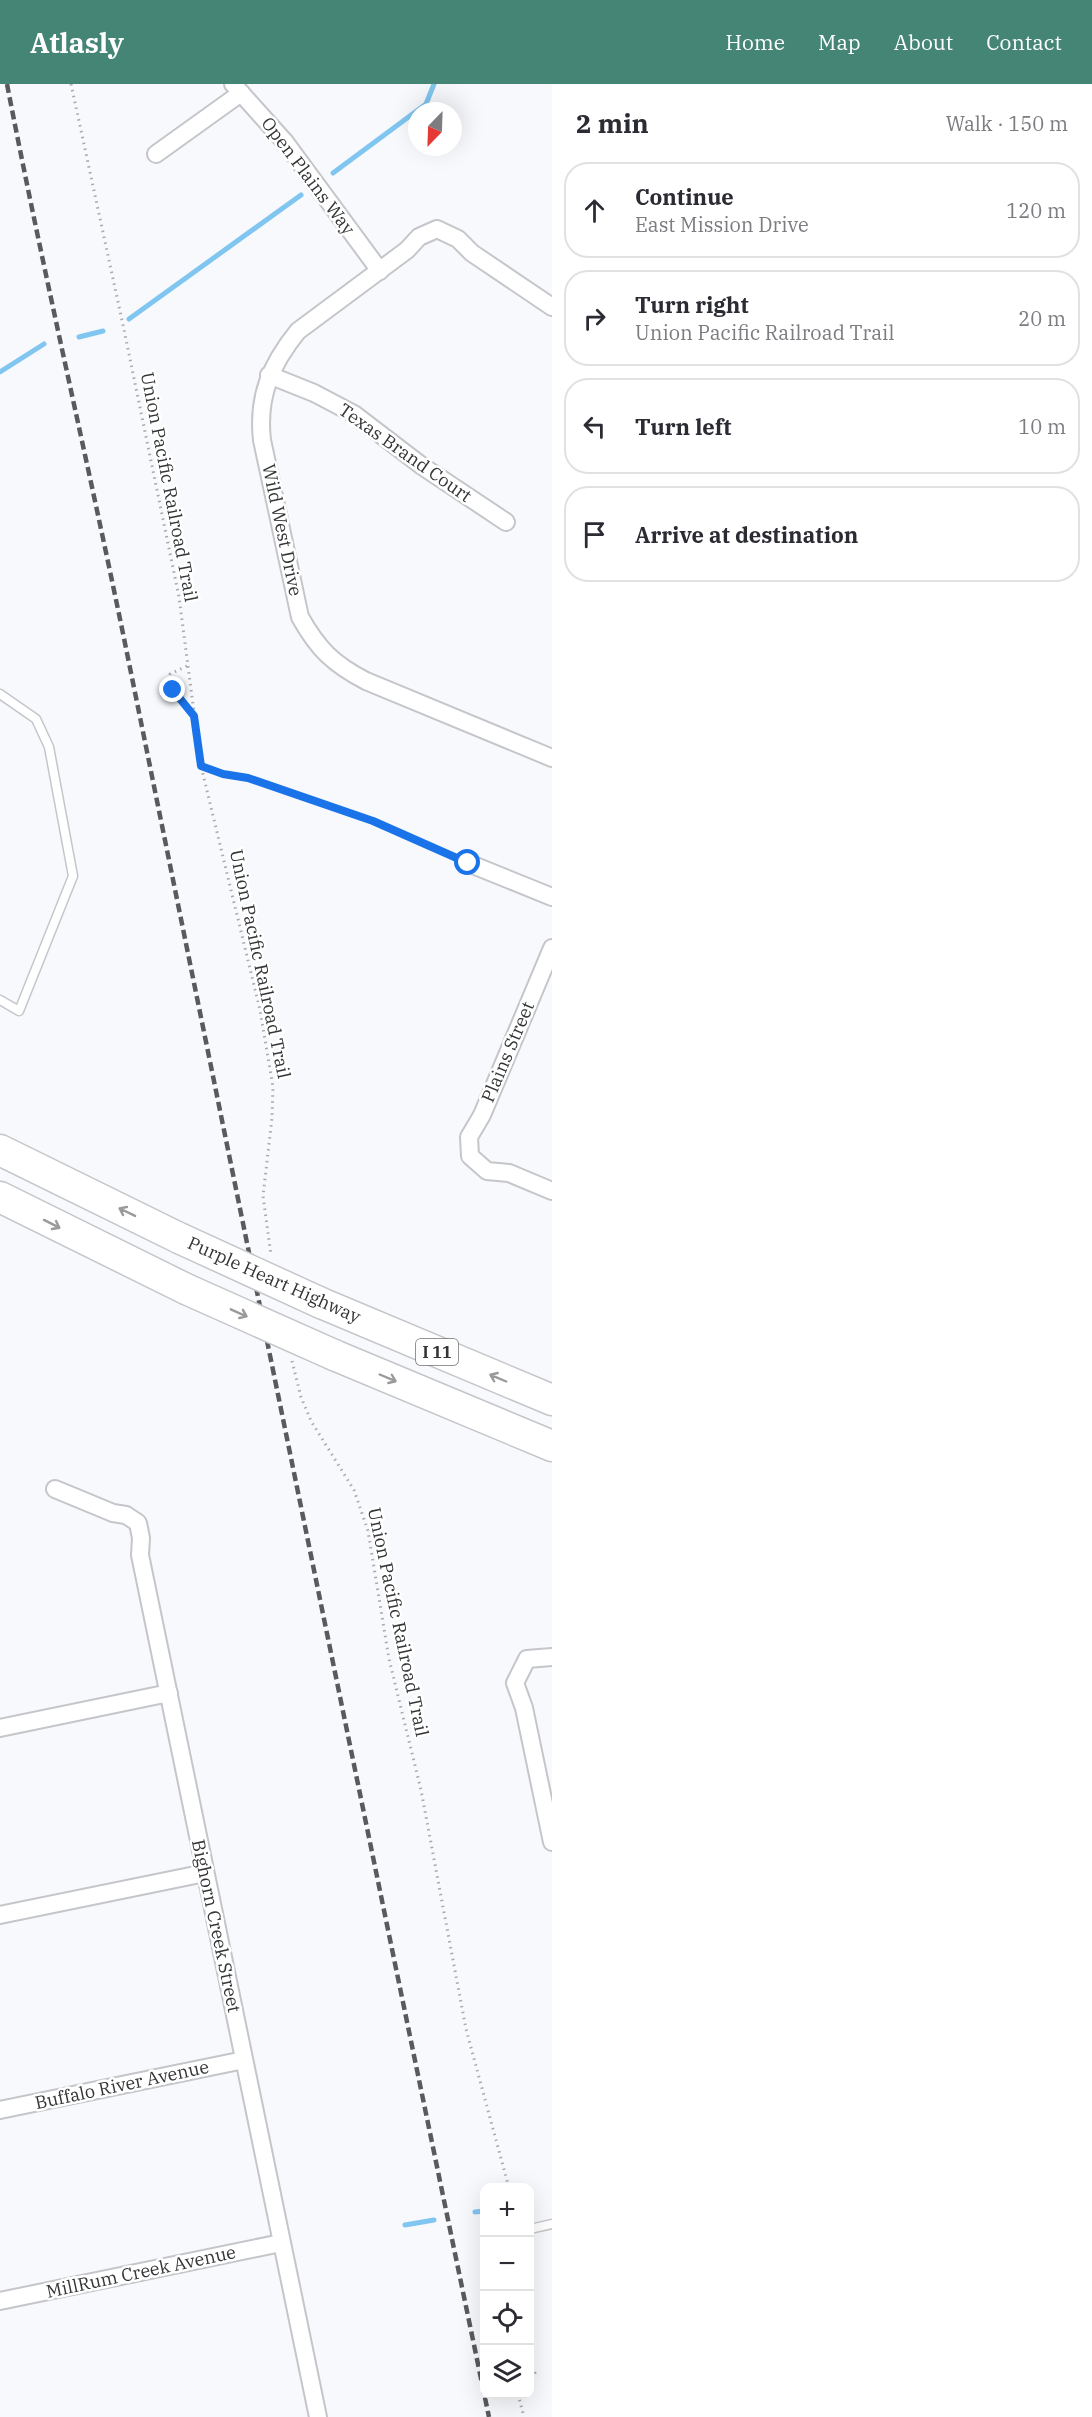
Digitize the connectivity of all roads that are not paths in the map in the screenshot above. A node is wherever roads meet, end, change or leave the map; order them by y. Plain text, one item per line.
1 (237, 88) edge
2 (156, 154) dead end
3 (380, 271) junction
4 (552, 307) edge
5 (269, 375) junction
6 (506, 522) dead end
7 (0, 694) edge
8 (552, 758) edge
9 (468, 863) road end
10 (552, 897) edge
11 (552, 948) edge
12 (0, 1000) edge
13 (0, 1150) edge
14 (552, 1191) edge
15 (0, 1197) edge
16 (552, 1400) edge
17 (552, 1446) edge
18 (55, 1489) dead end
19 (552, 1657) edge
20 (169, 1693) junction
21 (0, 1728) edge
22 (552, 1842) edge
23 (206, 1873) junction
24 (0, 1915) edge
25 (244, 2060) junction
26 (0, 2110) edge
27 (552, 2224) edge
28 (534, 2228) edge
29 (281, 2243) junction
30 (0, 2301) edge
31 (318, 2417) edge

1 - 2 street
1 - 3 street, Open Plains Way
3 - 4 street, Wild West Drive
3 - 5 street, Wild West Drive
5 - 6 street, Texas Brand Court
5 - 8 street, Wild West Drive
7 - 12 lane
9 - 10 street
11 - 14 street, Plains Street
16 -> 13 highway, Purple Heart Highway / I 11, bridge
15 -> 17 highway, I 11, bridge
18 - 20 street, Bighorn Creek Street
19 - 22 street
20 - 21 street
20 - 23 street, Bighorn Creek Street
23 - 24 street
23 - 25 street, Bighorn Creek Street
25 - 26 street, Buffalo River Avenue
25 - 29 street, Bighorn Creek Street
27 - 28 lane
29 - 30 street, MillRum Creek Avenue
29 - 31 street, Bighorn Creek Street

